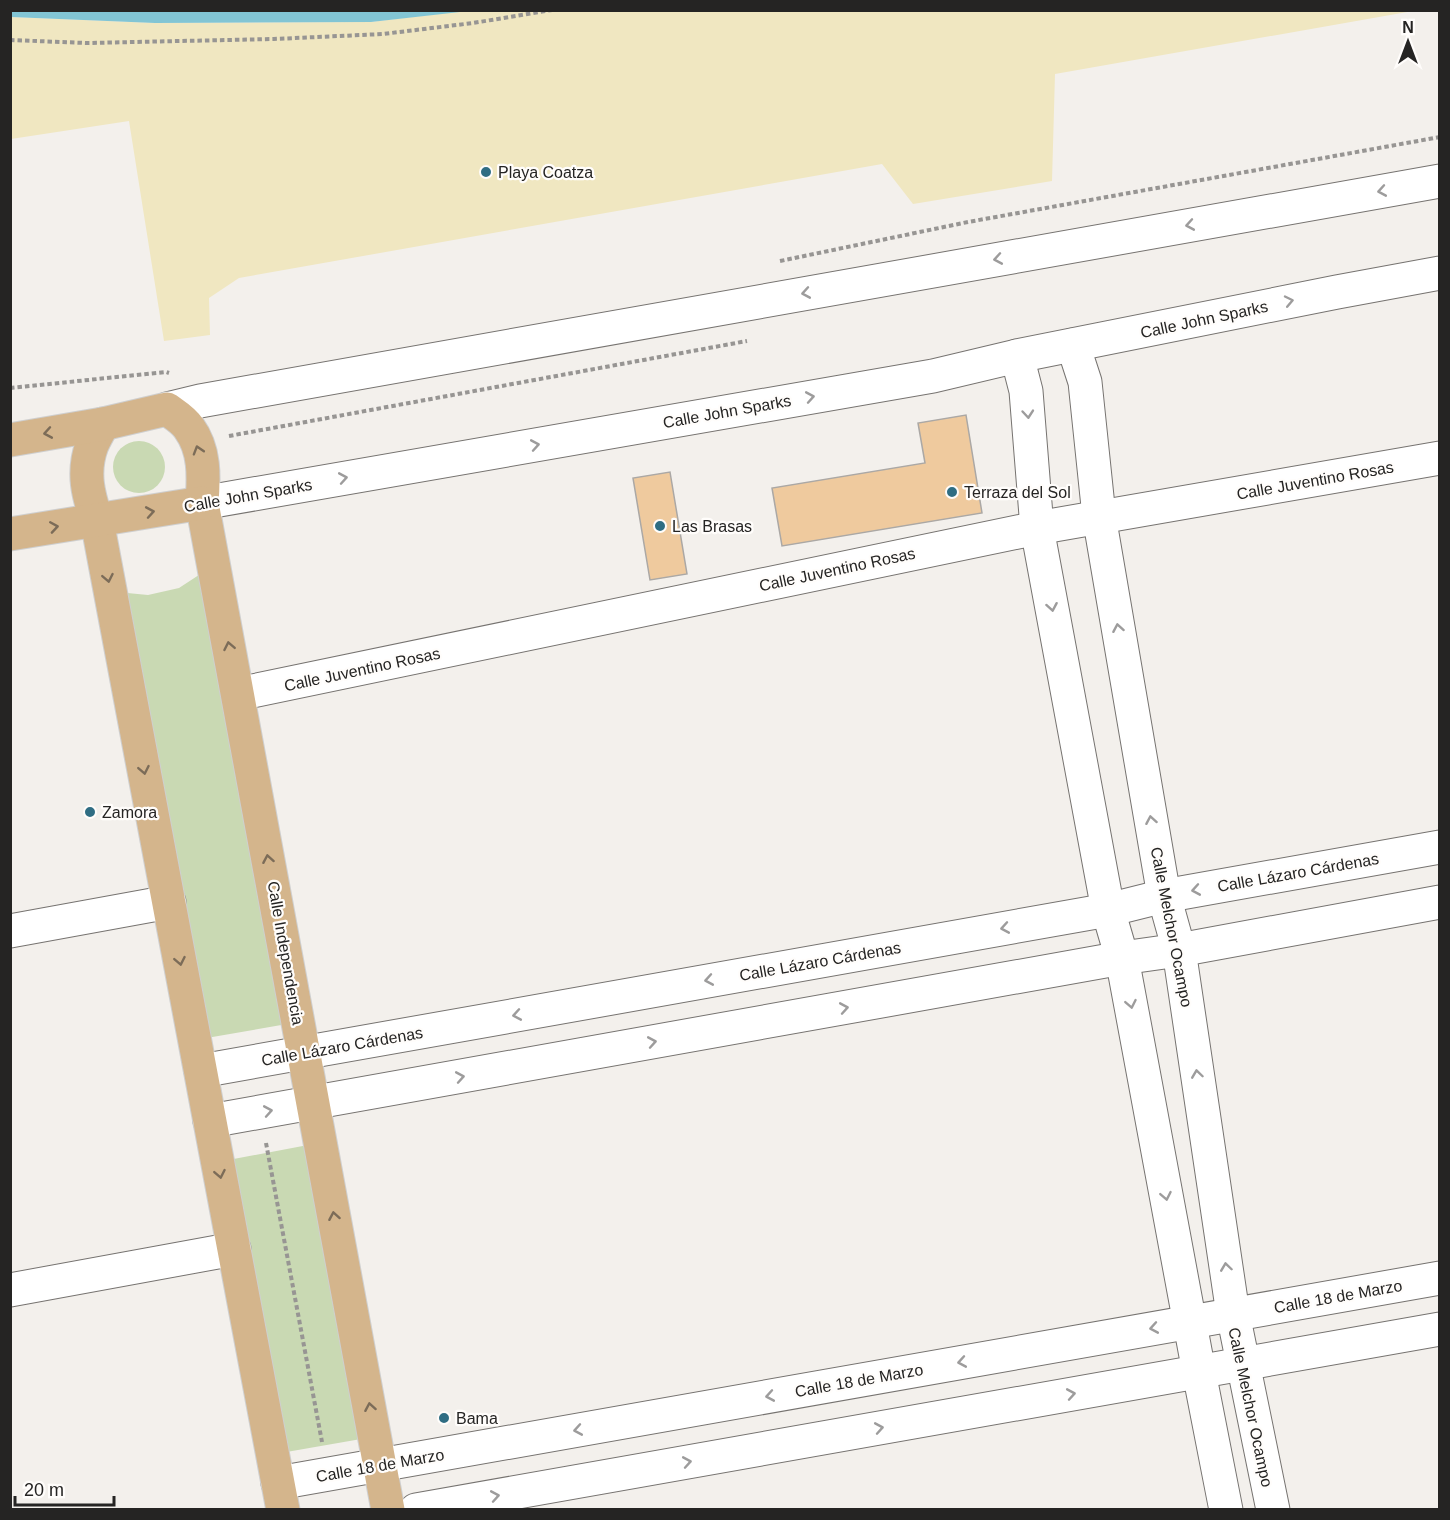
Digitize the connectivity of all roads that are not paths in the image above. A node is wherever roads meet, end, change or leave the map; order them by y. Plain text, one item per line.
1 (1440, 181) edge
2 (1440, 273) edge
3 (1073, 345) junction
4 (1017, 356) junction
5 (167, 409) junction
6 (103, 424) junction
7 (10, 440) edge
8 (1440, 458) edge
9 (202, 502) junction
10 (1099, 516) junction
11 (97, 521) junction
12 (1037, 528) junction
13 (10, 534) edge
14 (238, 694) junction
15 (1440, 847) edge
16 (1164, 896) junction
17 (169, 902) junction
18 (1440, 902) edge
19 (1108, 910) junction
20 (10, 931) edge
21 (1179, 950) junction
22 (1122, 958) junction
23 (304, 1052) junction
24 (201, 1071) junction
25 (314, 1103) junction
26 (210, 1121) junction
27 (234, 1249) junction
28 (1440, 1278) edge
29 (10, 1290) edge
30 (1233, 1314) junction
31 (1190, 1322) junction
32 (1440, 1329) edge
33 (1242, 1364) junction
34 (1199, 1372) junction
35 (380, 1465) junction
36 (281, 1496) edge
37 (388, 1509) edge
38 (416, 1509) edge
39 (1226, 1509) edge
40 (1273, 1509) edge

1 -> 5 street
3 -> 2 street, Calle John Sparks
3 - 4 street, Calle John Sparks
3 - 10 street, Calle Melchor Ocampo
9 -> 4 street, Calle John Sparks
4 -> 12 street
5 - 6 main road
9 -> 5 main road, Calle Independencia
6 -> 7 main road
6 - 11 main road
8 - 10 street, Calle Juventino Rosas
11 -> 9 main road, Calle John Sparks
14 -> 9 main road, Calle Independencia
10 - 12 street, Calle Juventino Rosas
16 -> 10 street, Calle Melchor Ocampo
13 -> 11 main road, Calle John Sparks
11 -> 17 main road
12 - 14 street, Calle Juventino Rosas
12 -> 19 street
23 -> 14 main road, Calle Independencia
15 -> 16 street, Calle Lázaro Cárdenas
16 - 19 street, Calle Lázaro Cárdenas
16 - 21 street, Calle Melchor Ocampo
17 - 20 street
17 -> 24 main road
18 - 21 street
19 - 22 street
19 -> 23 street, Calle Lázaro Cárdenas
21 - 22 street
30 -> 21 street, Calle Melchor Ocampo
25 -> 22 street
22 -> 31 street
23 - 24 street, Calle Lázaro Cárdenas
23 - 25 main road, Calle Independencia
24 - 26 main road
26 -> 25 street
35 -> 25 main road, Calle Independencia
26 -> 27 main road
27 - 29 street
27 - 36 main road
28 - 30 street, Calle 18 de Marzo
30 - 31 street, Calle 18 de Marzo
30 - 33 street, Calle Melchor Ocampo
31 - 34 street
31 -> 35 street, Calle 18 de Marzo
32 - 33 street
33 - 34 street
33 - 40 street, Calle Melchor Ocampo
38 -> 34 street
34 - 39 street
35 - 36 street, Calle 18 de Marzo
35 - 37 main road, Calle Independencia

